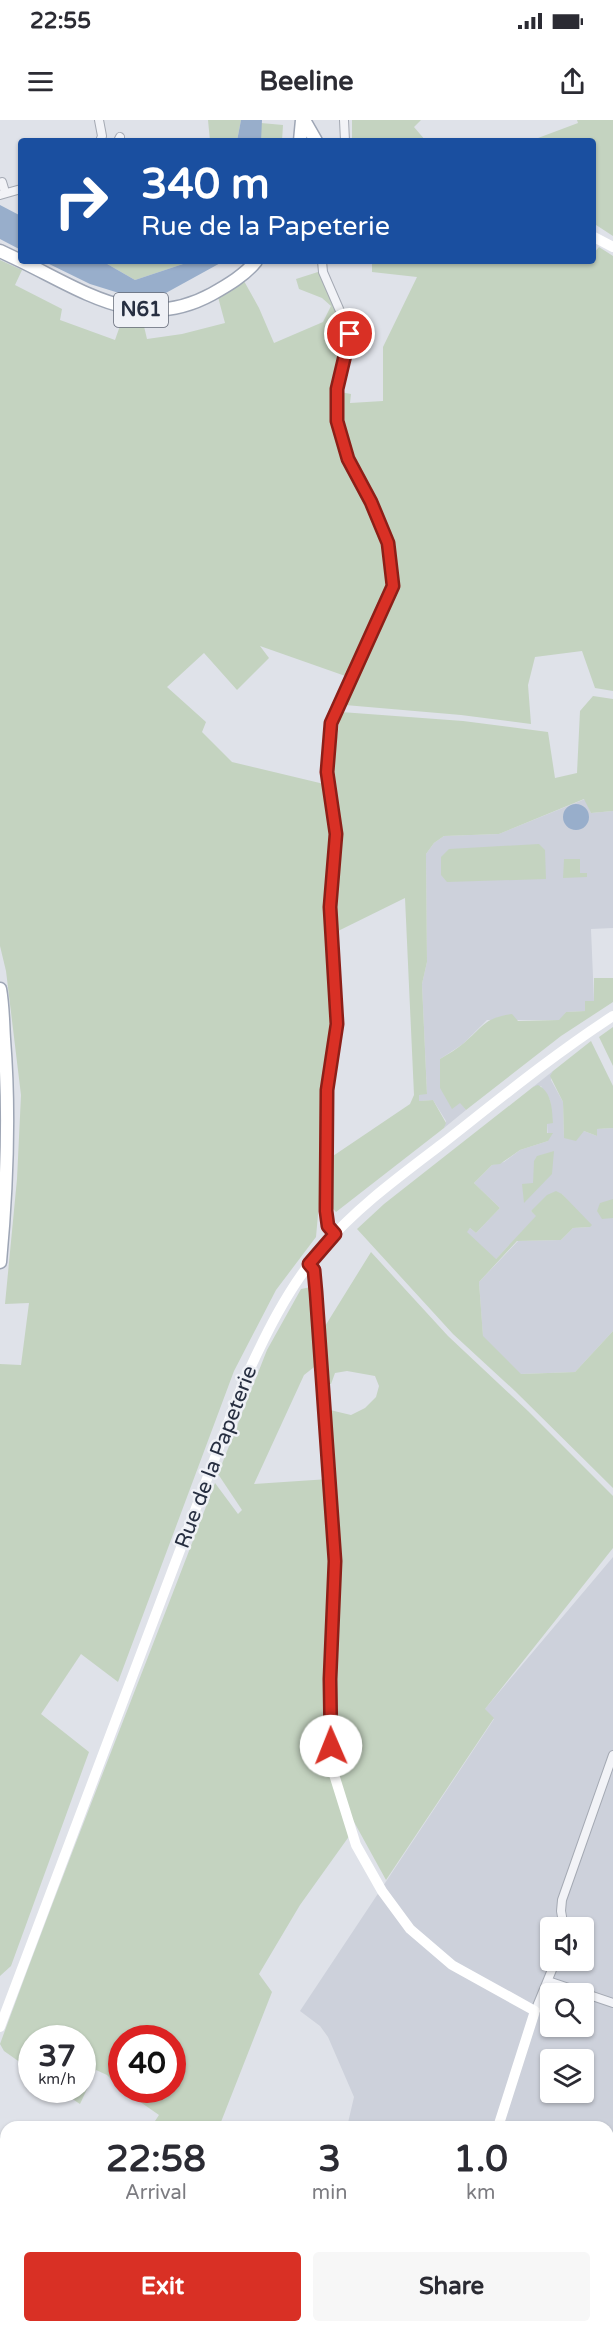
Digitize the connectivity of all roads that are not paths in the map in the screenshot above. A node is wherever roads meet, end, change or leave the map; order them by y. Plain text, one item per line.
1 (99, 120) edge
2 (303, 120) edge
3 (344, 120) edge
4 (101, 138) edge
5 (300, 138) edge
6 (314, 138) edge
7 (345, 138) edge
8 (2, 182) dead end
9 (18, 190) edge
10 (2, 194) edge
11 (596, 238) edge
12 (613, 247) edge
13 (0, 251) edge
14 (18, 260) edge
15 (27, 264) edge
16 (252, 264) edge
17 (322, 264) edge
18 (0, 989) edge
19 (613, 1016) edge
20 (335, 1234) junction
21 (0, 1262) edge
22 (309, 1264) junction
23 (613, 1755) edge
24 (562, 1917) edge
25 (552, 1971) edge
26 (548, 1981) junction
27 (613, 2003) edge
28 (535, 2011) junction
29 (0, 2027) edge
30 (500, 2121) edge

1 - 4 street
2 - 5 main road
2 - 6 main road
3 - 7 street
8 - 10 street
9 - 10 street
11 - 12 main road
13 - 14 main road, N61
15 - 16 main road, N61
17 - 20 street
18 - 21 main road
19 - 20 main road, Rue de la Papeterie
20 - 22 main road, Rue de la Papeterie
22 - 28 main road
22 - 29 main road, Rue de la Papeterie
23 - 24 street
25 - 26 street
26 - 27 street
26 - 28 street
28 - 30 main road

